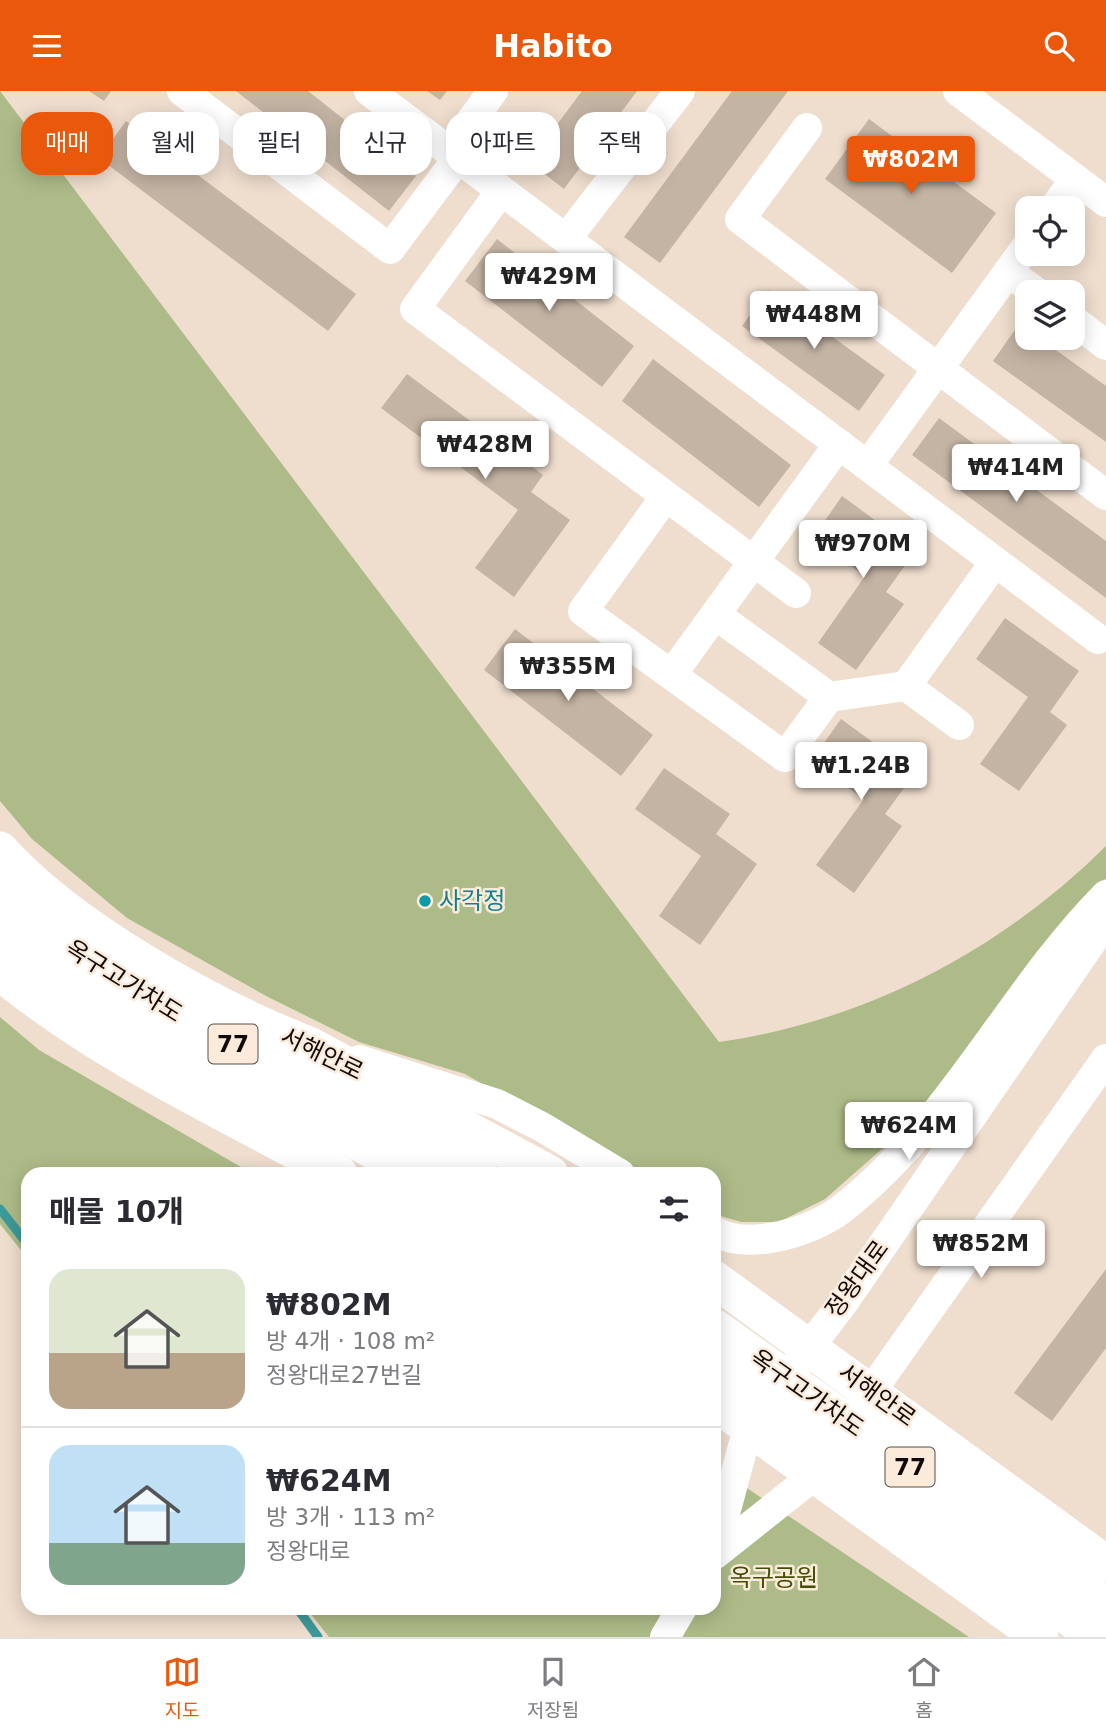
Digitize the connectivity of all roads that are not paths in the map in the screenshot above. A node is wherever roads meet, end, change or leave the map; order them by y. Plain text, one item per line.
1 (182, 91) edge
2 (369, 91) edge
3 (493, 91) edge
4 (680, 91) edge
5 (958, 91) edge
6 (480, 112) edge
7 (807, 128) dead end
8 (446, 150) edge
9 (446, 165) edge
10 (480, 175) edge
11 (1076, 179) junction
12 (501, 191) junction
13 (1063, 196) edge
14 (1106, 202) edge
15 (566, 239) junction
16 (1015, 262) edge
17 (1008, 272) junction
18 (1019, 280) edge
19 (1085, 329) edge
20 (1106, 345) edge
21 (938, 368) junction
22 (839, 444) junction
23 (868, 465) junction
24 (1106, 495) edge
25 (666, 496) junction
26 (753, 562) junction
27 (995, 562) junction
28 (796, 593) dead end
29 (716, 615) junction
30 (1098, 639) dead end
31 (672, 674) junction
32 (906, 686) junction
33 (829, 697) junction
34 (958, 725) dead end
35 (0, 850) edge
36 (0, 893) edge
37 (1106, 895) edge
38 (1106, 921) edge
39 (0, 934) edge
40 (0, 972) edge
41 (309, 1045) junction
42 (1106, 1059) edge
43 (326, 1167) edge
44 (406, 1167) edge
45 (467, 1167) edge
46 (537, 1167) edge
47 (608, 1167) edge
48 (721, 1233) edge
49 (721, 1284) edge
50 (721, 1332) edge
51 (807, 1345) junction
52 (721, 1369) edge
53 (871, 1390) junction
54 (721, 1407) edge
55 (748, 1427) junction
56 (816, 1474) junction
57 (721, 1529) edge
58 (721, 1549) edge
59 (1106, 1564) edge
60 (1106, 1606) edge
61 (678, 1615) edge
62 (665, 1637) edge
63 (1040, 1637) edge
64 (1097, 1637) edge

1 - 9 street
2 - 8 street
3 - 6 street
4 - 15 street
5 - 11 street
7 - 21 street
10 - 12 street
11 - 13 street
11 - 14 street
12 - 15 street
12 - 25 street
15 - 22 street
16 - 17 street
17 - 18 street
17 - 21 street
19 - 20 street
21 - 23 street
21 - 24 street
22 - 23 street
22 - 26 street
23 - 27 street
25 - 26 street
25 - 31 street
26 - 28 street
26 - 29 street
27 - 30 street
27 - 32 street
29 - 31 street
29 - 33 street
31 - 33 street
32 - 33 street
32 - 34 street
35 - 41 main road, 서해안로
36 - 45 main road, 옥구고가차도 / 77
37 - 48 street
38 - 51 street, 정왕대로
39 - 44 main road, 옥구고가차도 / 77
40 - 43 main road
41 - 46 main road, 서해안로
41 - 47 street
42 - 53 street
49 - 51 main road, 서해안로
50 - 60 main road, 옥구고가차도 / 77
51 - 53 main road, 서해안로
51 - 55 street, 정왕대로
52 - 64 main road, 옥구고가차도 / 77
53 - 56 street
53 - 59 main road, 서해안로
54 - 55 main road
55 - 56 main road
55 - 57 street
56 - 58 street
56 - 63 main road
61 - 62 street

